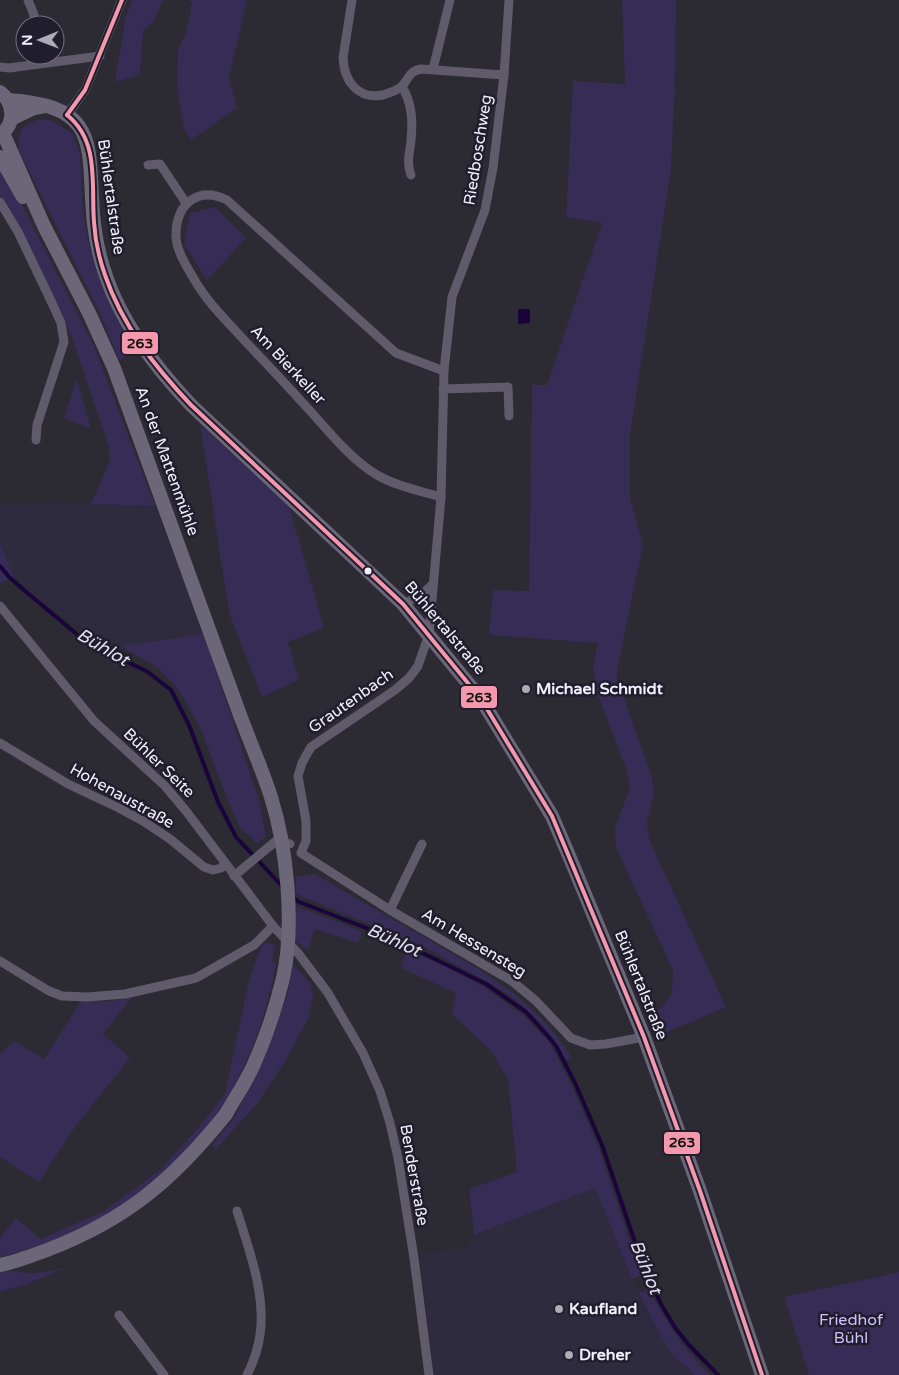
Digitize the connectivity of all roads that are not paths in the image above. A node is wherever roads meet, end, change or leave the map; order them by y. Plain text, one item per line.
1 (28, 0) edge
2 (122, 0) edge
3 (352, 0) edge
4 (450, 0) edge
5 (509, 0) edge
6 (34, 15) edge
7 (100, 56) junction
8 (65, 58) edge
9 (21, 65) edge
10 (0, 68) edge
11 (433, 68) junction
12 (504, 75) junction
13 (402, 86) junction
14 (4, 96) edge
15 (46, 106) junction
16 (67, 114) junction
17 (11, 119) junction
18 (2, 134) edge
19 (0, 157) edge
20 (148, 165) dead end
21 (411, 175) dead end
22 (0, 202) edge
23 (186, 203) junction
24 (44, 226) junction
25 (444, 371) junction
26 (442, 389) junction
27 (509, 416) dead end
28 (36, 440) dead end
29 (441, 497) junction
30 (433, 584) junction
31 (403, 604) junction
32 (0, 606) edge
33 (429, 634) junction
34 (0, 743) edge
35 (290, 844) dead end
36 (422, 844) dead end
37 (301, 853) joint
38 (226, 864) junction
39 (234, 876) junction
40 (390, 910) junction
41 (273, 926) junction
42 (0, 961) edge
43 (328, 993) joint
44 (644, 1037) junction
45 (237, 1211) dead end
46 (0, 1265) edge
47 (119, 1315) dead end
48 (164, 1375) edge
49 (247, 1375) edge
50 (429, 1375) edge
51 (762, 1375) edge

1 - 6 street
2 - 7 street
3 - 13 street
4 - 11 street
5 - 12 street, Riedboschweg
7 - 8 street
7 - 16 street
9 - 10 street
11 - 12 street
11 - 13 street
12 - 25 street, Riedboschweg
13 - 21 street
14 - 15 street, Bühlertalstraße
14 - 17 street
15 - 16 street, Bühlertalstraße
15 - 17 street
16 - 31 street, Bühlertalstraße
17 - 18 street
18 - 24 street, An der Mattenmühle
19 - 24 street, An der Mattenmühle
20 - 23 street
22 - 28 street
23 - 25 street
23 - 29 street, Am Bierkeller
24 - 46 street, An der Mattenmühle, bridge
25 - 26 street, Riedboschweg
26 - 27 street
26 - 29 street, Riedboschweg
29 - 30 street, Riedboschweg
30 - 31 street
30 - 33 street, Riedboschweg
31 - 33 street, Bühlertalstraße
32 - 38 street, Bühler Seite
33 - 37 street, Grautenbach
33 - 44 street, Bühlertalstraße
34 - 38 street, Hohenaustraße
35 - 39 street
36 - 40 street
37 - 40 street, Am Hessensteg
38 - 39 street, Bühler Seite
39 - 41 street, Bühler Seite
40 - 44 street, Am Hessensteg
41 - 42 street
41 - 43 street, Bühler Seite
43 - 50 street, Benderstraße
44 - 51 street, Bühlertalstraße
45 - 49 street
47 - 48 street

